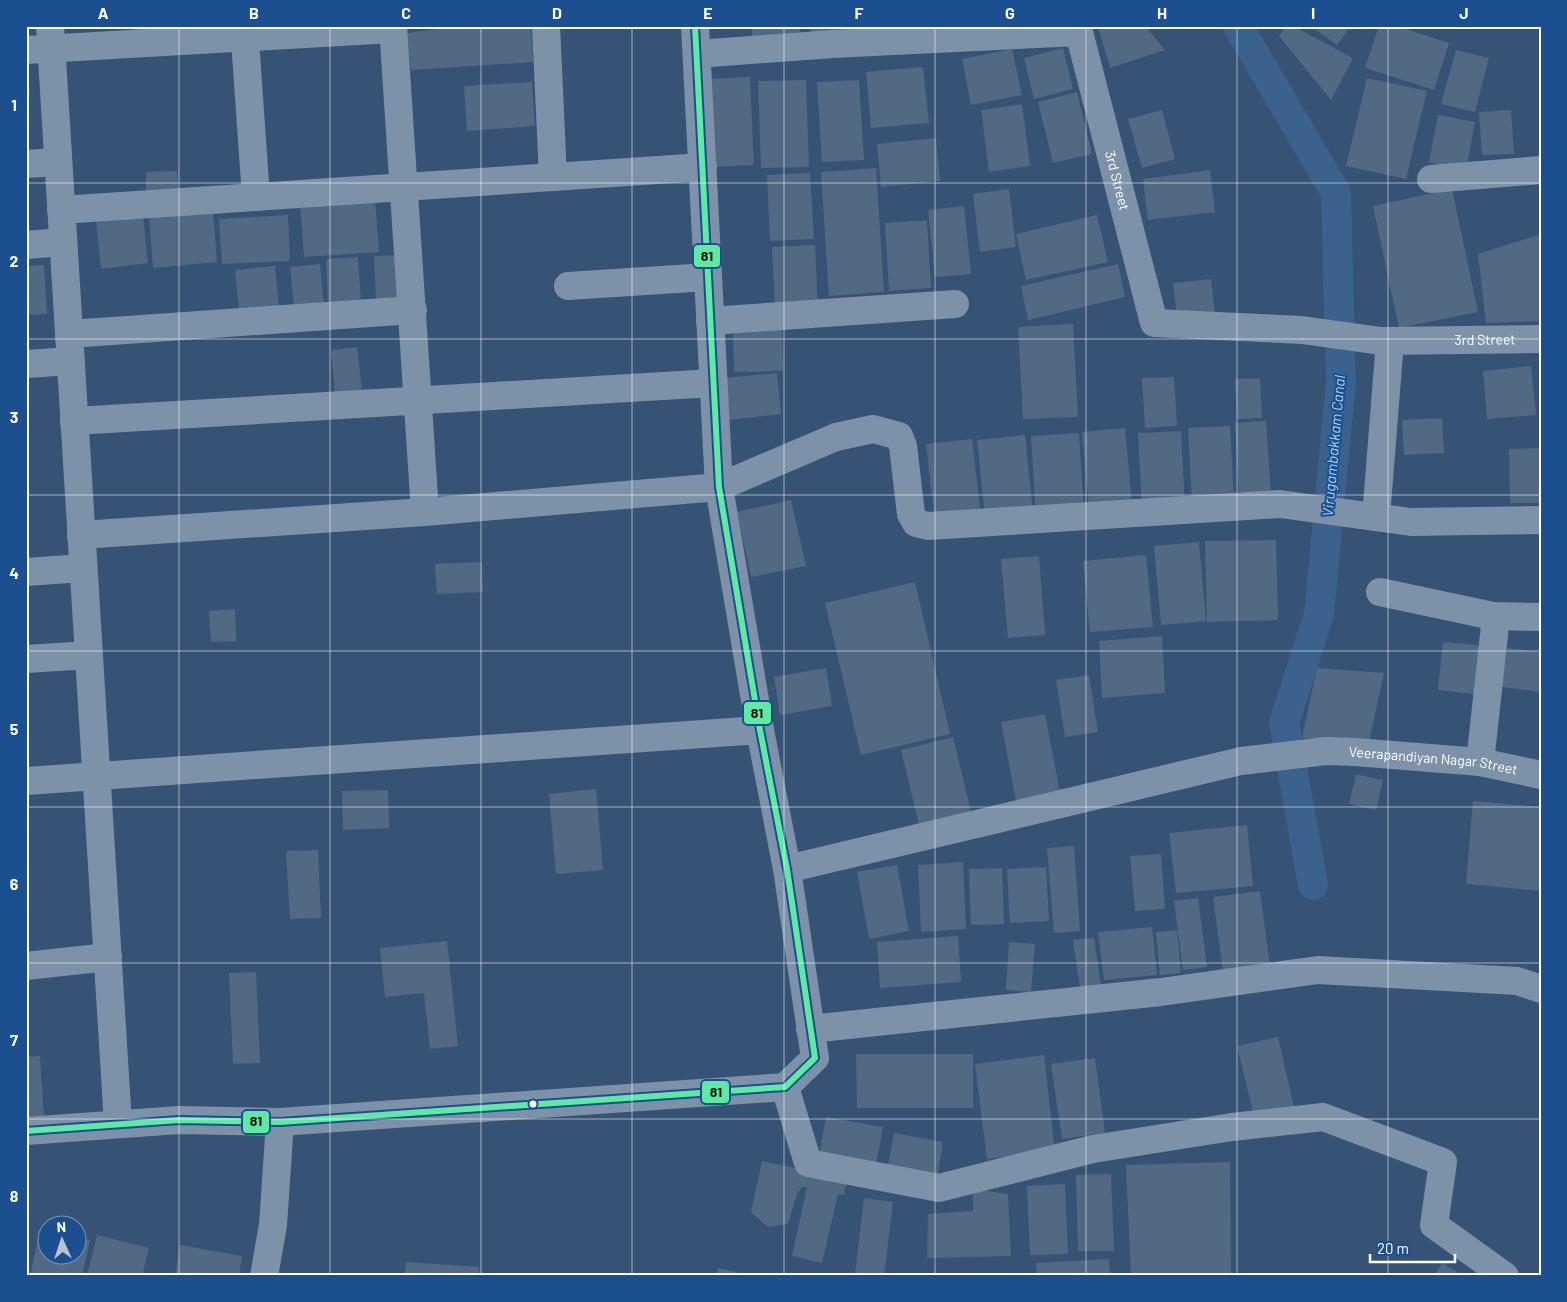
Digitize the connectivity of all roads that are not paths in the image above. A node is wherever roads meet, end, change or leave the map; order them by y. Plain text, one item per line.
1 (546, 26) edge
2 (696, 26) edge
3 (393, 27) edge
4 (245, 32) edge
5 (127, 35) edge
6 (42, 41) edge
7 (697, 54) junction
8 (58, 162) junction
9 (26, 164) edge
10 (703, 168) junction
11 (1541, 170) edge
12 (554, 177) junction
13 (1430, 179) dead end
14 (403, 186) junction
15 (256, 198) junction
16 (62, 210) junction
17 (63, 242) junction
18 (26, 245) edge
19 (708, 277) junction
20 (568, 286) dead end
21 (955, 304) dead end
22 (412, 310) junction
23 (710, 321) junction
24 (69, 334) junction
25 (1541, 340) edge
26 (1386, 341) junction
27 (71, 361) junction
28 (26, 364) edge
29 (714, 383) junction
30 (418, 400) junction
31 (74, 421) junction
32 (719, 487) junction
33 (425, 512) junction
34 (1365, 516) junction
35 (1541, 520) edge
36 (81, 535) junction
37 (83, 568) junction
38 (26, 572) edge
39 (1380, 592) dead end
40 (1493, 616) junction
41 (1541, 617) edge
42 (89, 655) junction
43 (26, 659) edge
44 (760, 730) junction
45 (1480, 762) junction
46 (1541, 775) edge
47 (96, 777) junction
48 (26, 781) edge
49 (787, 869) junction
50 (108, 958) junction
51 (26, 966) edge
52 (1541, 989) edge
53 (810, 1029) junction
54 (785, 1087) junction
55 (280, 1122) junction
56 (118, 1124) junction
57 (26, 1131) edge
58 (264, 1276) edge
59 (1505, 1276) edge

1 - 12 street
2 - 7 street
3 - 4 street
3 - 14 street
4 - 5 street
4 - 15 street
5 - 6 street
6 - 8 street
7 - 10 street
7 - 26 street, 3rd Street
8 - 9 street
8 - 16 street
10 - 12 street
10 - 19 street
11 - 13 street
12 - 14 street
14 - 15 street
14 - 22 street
15 - 16 street
16 - 17 street
17 - 18 street
17 - 24 street
19 - 20 street
19 - 23 street
21 - 23 street
22 - 24 street
22 - 30 street
23 - 29 street
24 - 27 street
25 - 26 street, 3rd Street
26 - 34 street
27 - 28 street
27 - 31 street
29 - 30 street
29 - 32 street
30 - 31 street
30 - 33 street
31 - 36 street
32 - 33 street
32 - 34 street
32 - 44 street
33 - 36 street
34 - 35 street
36 - 37 street
37 - 38 street
37 - 42 street
39 - 40 street
40 - 41 street
40 - 45 street
42 - 43 street
42 - 47 street
44 - 47 street
44 - 49 street
45 - 46 street, Veerapandiyan Nagar Street
45 - 49 street, Veerapandiyan Nagar Street
47 - 48 street
47 - 50 street
49 - 53 street
50 - 51 street
50 - 56 street
52 - 53 street
53 - 54 street
54 - 55 street
54 - 59 street
55 - 56 street
55 - 58 street
56 - 57 street

